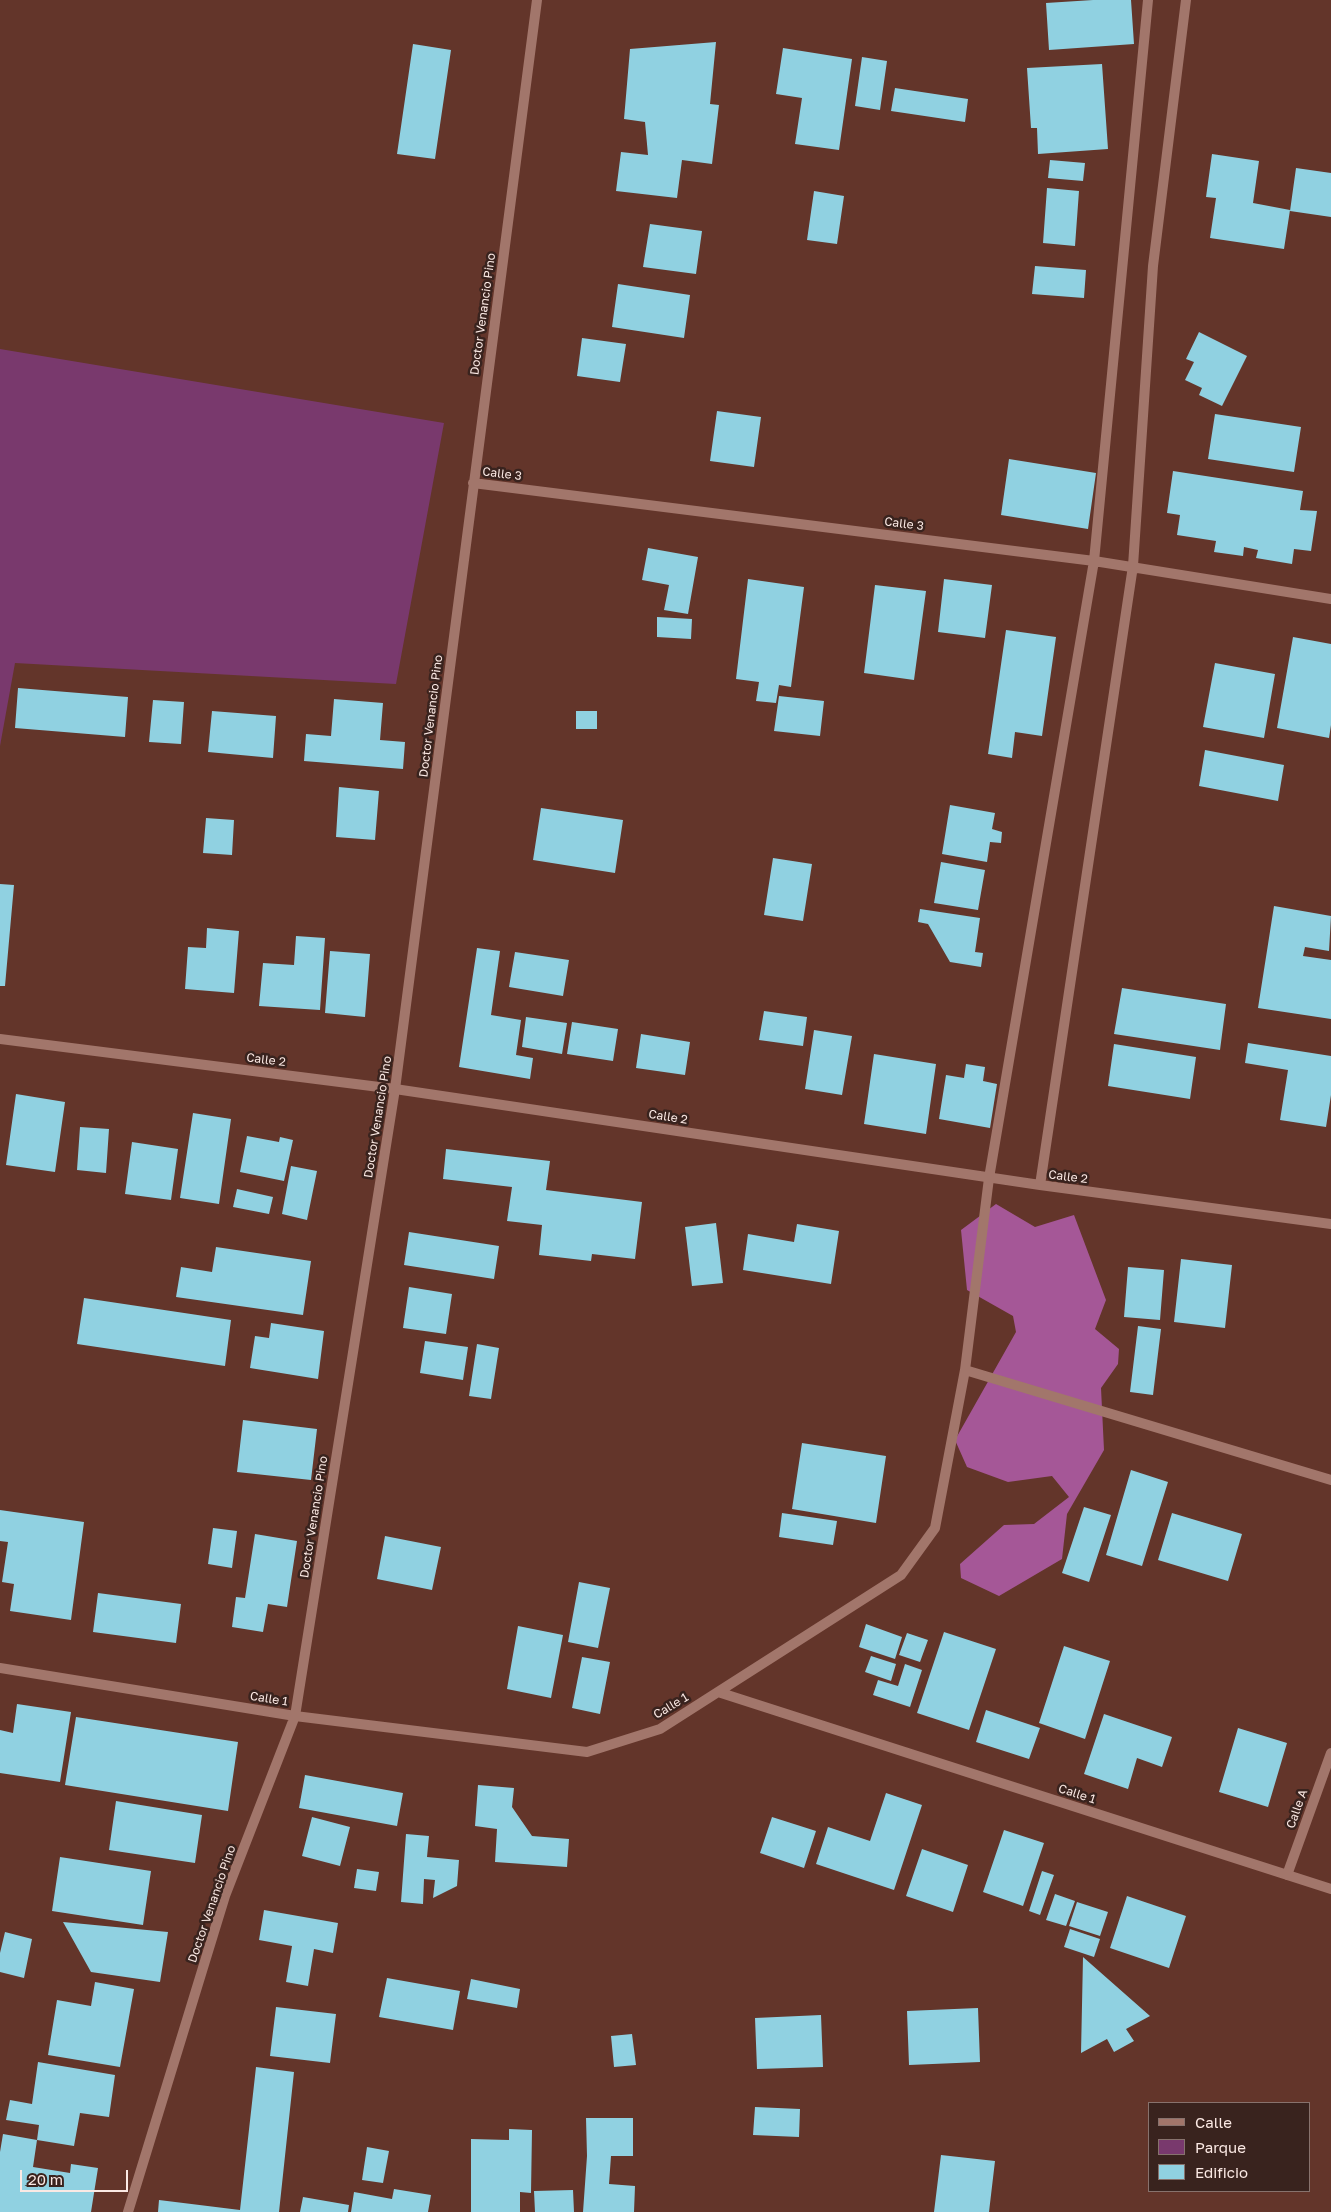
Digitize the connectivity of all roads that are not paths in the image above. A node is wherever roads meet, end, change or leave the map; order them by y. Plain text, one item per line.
1 (537, 0) edge
2 (1148, 0) edge
3 (1186, 0) edge
4 (473, 483) junction
5 (1094, 561) junction
6 (1133, 566) junction
7 (1331, 599) edge
8 (0, 1039) edge
9 (395, 1089) junction
10 (989, 1178) junction
11 (1040, 1185) junction
12 (1331, 1224) edge
13 (965, 1370) junction
14 (1331, 1480) edge
15 (0, 1668) edge
16 (718, 1692) junction
17 (295, 1716) junction
18 (1331, 1753) edge
19 (1287, 1875) junction
20 (1331, 1889) edge
21 (128, 2212) edge

1 - 4 street, Doctor Venancio Pino
2 - 5 street
3 - 6 street
4 - 5 street, Calle 3
4 - 9 street, Doctor Venancio Pino
5 - 6 street, Calle 3
5 - 10 street
6 - 7 street, Calle 3
6 - 11 street
8 - 9 street, Calle 2
9 - 10 street, Calle 2
9 - 17 street, Doctor Venancio Pino
10 - 11 street, Calle 2
10 - 13 street
11 - 12 street, Calle 2
13 - 14 street
13 - 16 street
15 - 17 street, Calle 1
16 - 17 street, Calle 1
16 - 19 street, Calle 1
17 - 21 street, Doctor Venancio Pino
18 - 19 street, Calle A
19 - 20 street, Calle 1

